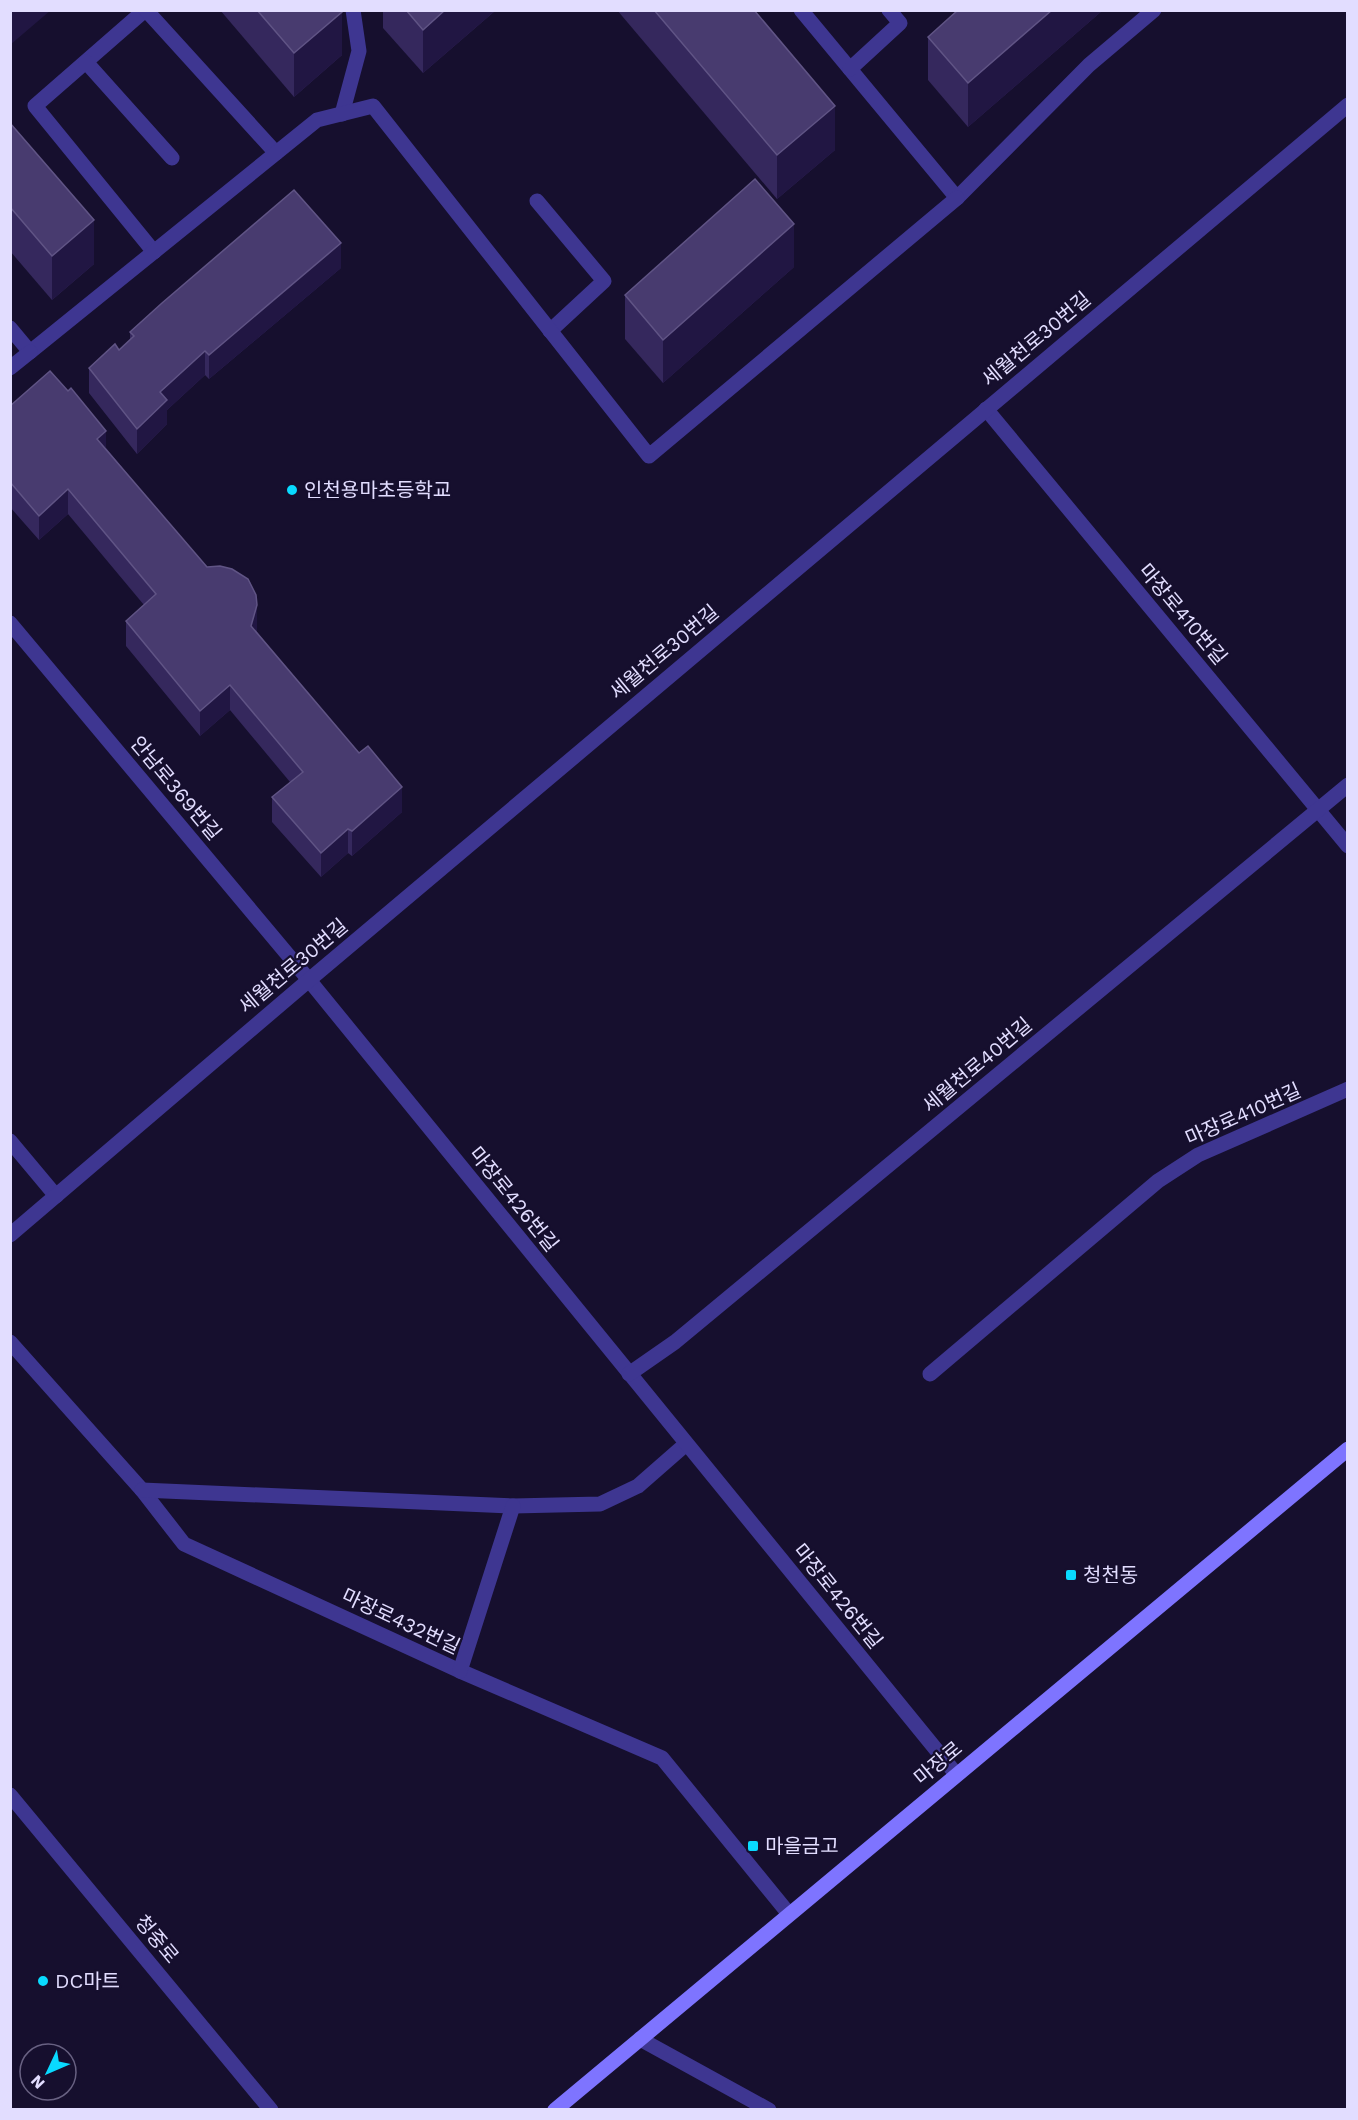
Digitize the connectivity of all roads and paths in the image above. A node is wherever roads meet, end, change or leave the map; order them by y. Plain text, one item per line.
1 (146, 10) edge
2 (353, 10) edge
3 (801, 10) edge
4 (889, 10) edge
5 (1154, 10) edge
6 (86, 62) junction
7 (850, 69) junction
8 (1347, 105) edge
9 (342, 114) junction
10 (276, 153) junction
11 (172, 158) dead end
12 (957, 198) junction
13 (537, 201) dead end
14 (154, 252) junction
15 (10, 328) edge
16 (550, 331) junction
17 (30, 352) junction
18 (10, 368) edge
19 (986, 409) junction
20 (10, 622) edge
21 (1347, 786) edge
22 (1318, 810) junction
23 (1347, 846) edge
24 (309, 980) junction
25 (1347, 1089) edge
26 (10, 1141) edge
27 (56, 1196) junction
28 (10, 1235) edge
29 (10, 1342) edge
30 (629, 1374) junction
31 (930, 1374) dead end
32 (686, 1444) junction
33 (1347, 1449) edge
34 (142, 1490) junction
35 (513, 1506) junction
36 (460, 1671) junction
37 (956, 1774) junction
38 (10, 1795) edge
39 (789, 1914) junction
40 (640, 2038) junction
41 (271, 2109) edge
42 (555, 2109) edge
43 (769, 2109) edge

1 - 6 street
1 - 10 street
2 - 9 street
3 - 7 street
4 - 7 street
5 - 12 street
6 - 11 street
6 - 14 street
7 - 12 street
8 - 19 street, 세월천로30번길
9 - 10 street
9 - 16 street
10 - 14 street
12 - 16 street
13 - 16 street
14 - 17 street
15 - 17 street
17 - 18 street
19 - 22 street, 마장로410번길
19 - 24 street, 세월천로30번길
20 - 24 street, 안남로369번길
21 - 22 street, 세월천로40번길
22 - 23 street, 마장로410번길
22 - 30 street, 세월천로40번길
24 - 27 street, 세월천로30번길
24 - 30 street, 마장로426번길
25 - 31 street, 마장로410번길
26 - 27 street
27 - 28 street, 세월천로30번길
29 - 34 street, 마장로432번길
30 - 32 street, 마장로426번길
32 - 35 street
32 - 37 street, 마장로426번길
33 - 37 main road, 마장로
34 - 35 street
34 - 36 street, 마장로432번길
35 - 36 street
36 - 39 street, 마장로432번길
37 - 39 main road, 마장로
38 - 41 street, 청중로
39 - 40 main road, 마장로
40 - 42 main road, 마장로
40 - 43 street

